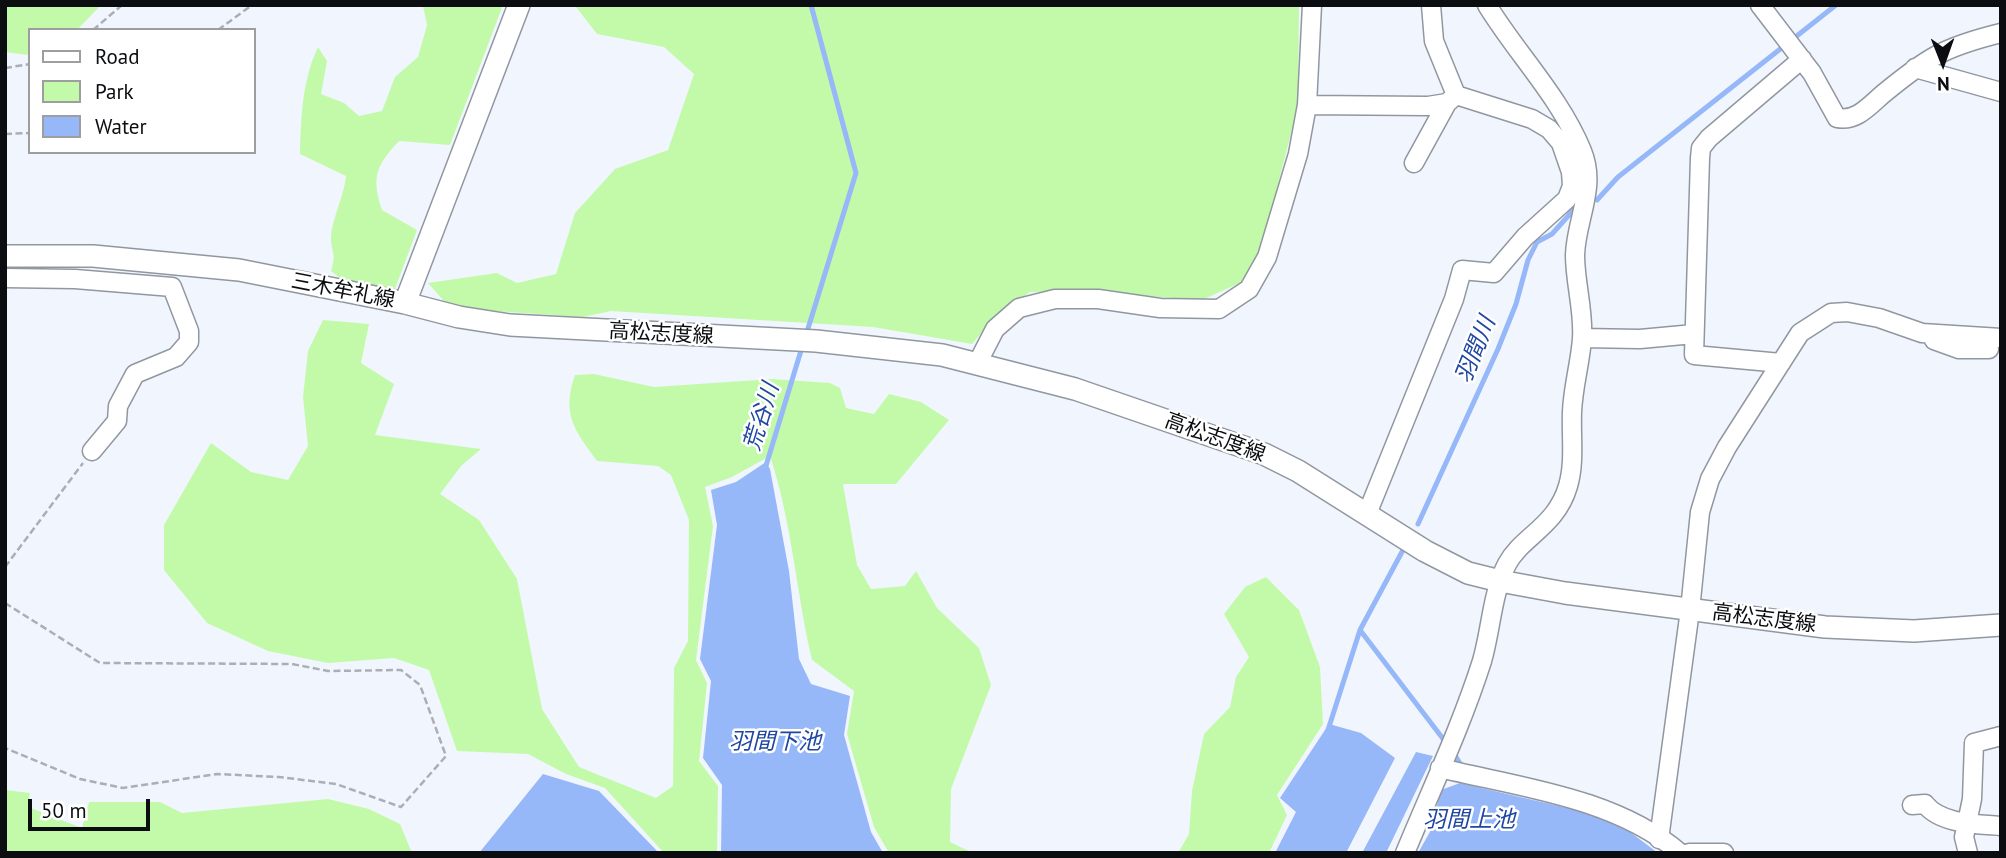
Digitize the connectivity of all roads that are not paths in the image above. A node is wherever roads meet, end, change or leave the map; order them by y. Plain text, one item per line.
1 (519, 5) edge
2 (1312, 5) edge
3 (1431, 5) edge
4 (1487, 5) edge
5 (1760, 5) edge
6 (2001, 33) edge
7 (1793, 47) junction
8 (1915, 68) junction
9 (2001, 92) edge
10 (1451, 99) junction
11 (1307, 105) junction
12 (1414, 163) dead end
13 (1580, 187) junction
14 (5, 256) edge
15 (5, 278) edge
16 (405, 303) junction
17 (1922, 333) junction
18 (1694, 334) junction
19 (1582, 338) junction
20 (2001, 338) edge
21 (2001, 349) edge
22 (978, 362) junction
23 (1781, 363) junction
24 (92, 451) road end
25 (1367, 514) junction
26 (1500, 581) junction
27 (1690, 610) junction
28 (2001, 625) edge
29 (2001, 736) edge
30 (1440, 768) junction
31 (1912, 805) dead end
32 (1967, 823) junction
33 (2001, 825) edge
34 (1659, 839) junction
35 (1405, 853) edge
36 (1680, 853) edge
37 (1689, 853) edge
38 (1724, 853) edge
39 (1968, 853) edge

1 - 16 main road, 三木牟礼線
2 - 11 street
3 - 10 street
4 - 13 street
5 - 7 street
6 - 8 street
7 - 8 street
7 - 18 street
8 - 9 street
10 - 11 street
10 - 12 street
10 - 13 street
11 - 22 street
13 - 19 street
13 - 25 street
14 - 16 main road, 三木牟礼線
15 - 24 street
16 - 22 main road, 高松志度線
17 - 20 street
17 - 21 street
17 - 23 street
18 - 19 street
18 - 23 street
19 - 26 street
22 - 25 main road, 高松志度線
23 - 27 street
25 - 26 main road, 高松志度線
26 - 27 main road, 高松志度線
26 - 30 street
27 - 28 main road, 高松志度線
27 - 34 street
29 - 32 street
30 - 34 street
30 - 35 street
31 - 32 street
32 - 33 street
32 - 39 street
34 - 36 street
37 - 38 street

